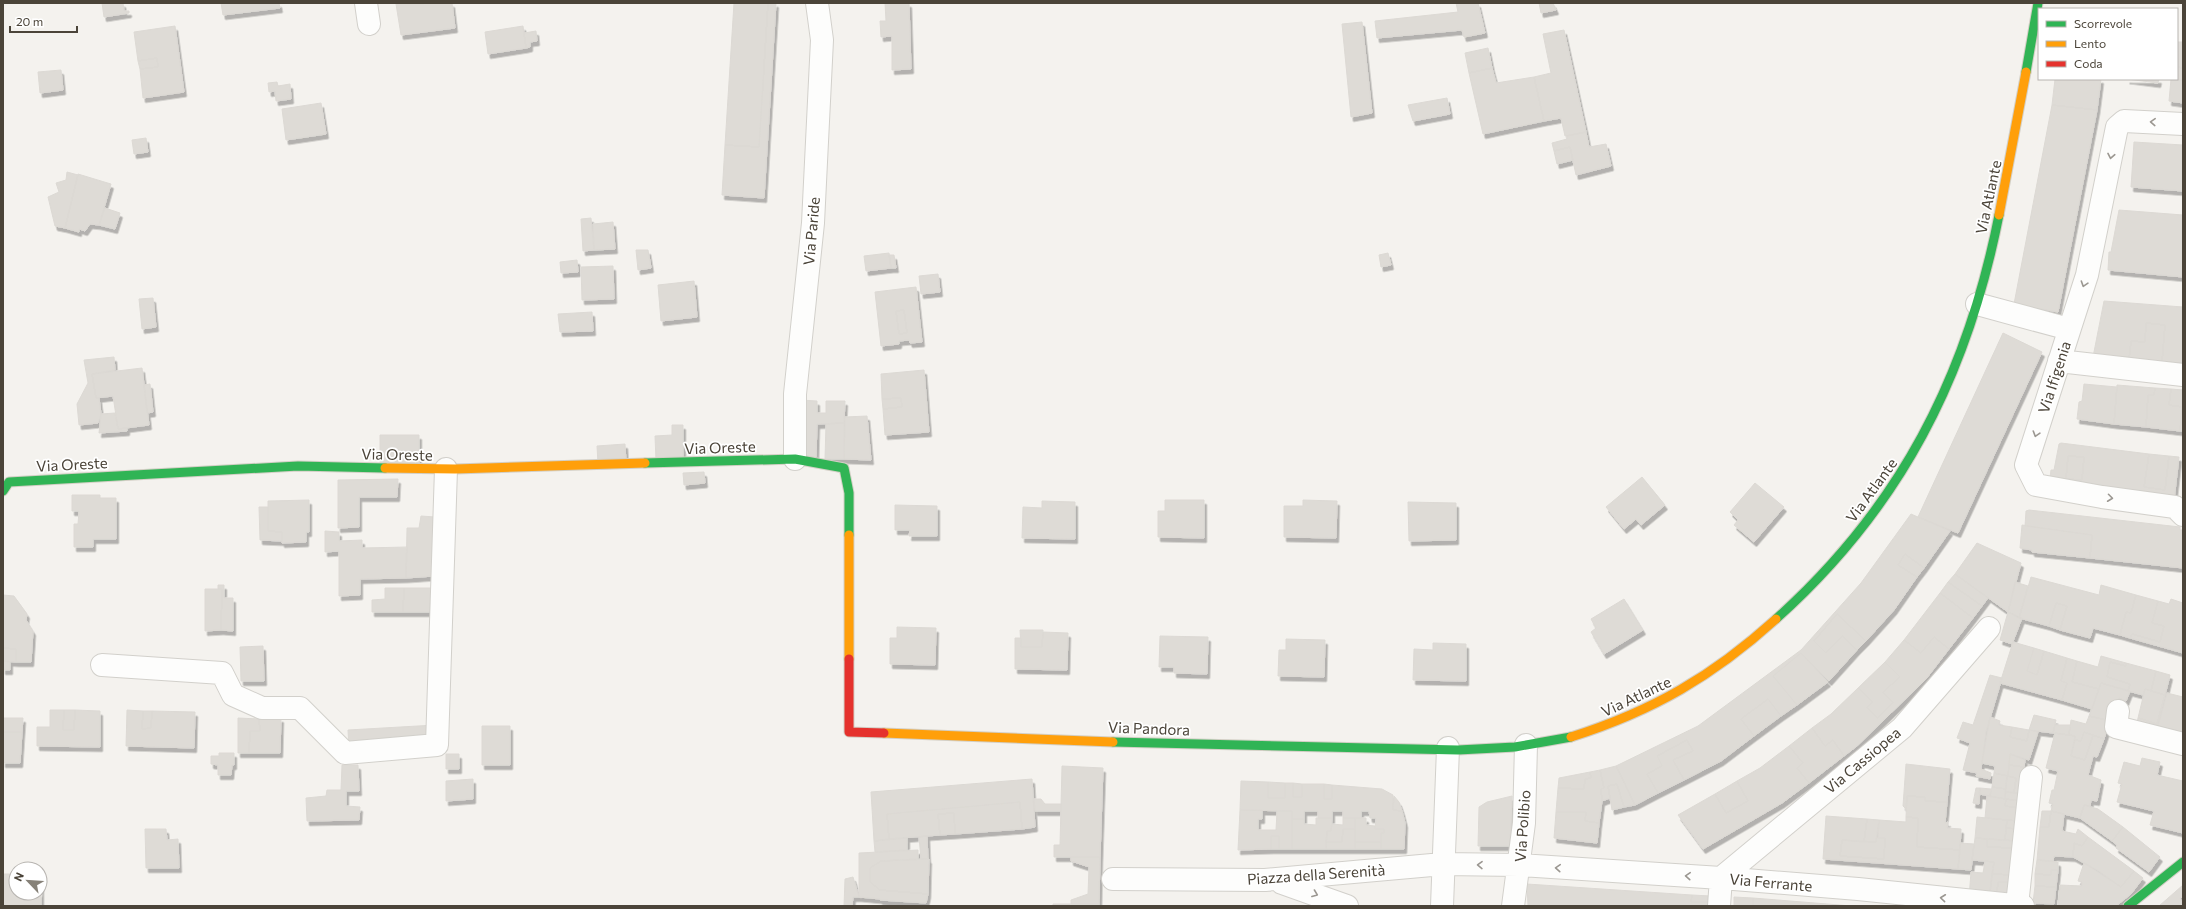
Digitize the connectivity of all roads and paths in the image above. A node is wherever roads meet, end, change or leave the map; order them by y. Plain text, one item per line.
1 (817, 3) edge
2 (2038, 3) edge
3 (2183, 124) edge
4 (1977, 304) junction
5 (2069, 329) junction
6 (2059, 361) junction
7 (2183, 375) edge
8 (795, 459) junction
9 (446, 469) junction
10 (3, 491) edge
11 (2183, 515) edge
12 (1988, 628) dead end
13 (102, 665) dead end
14 (2118, 711) dead end
15 (849, 732) joint
16 (2183, 744) edge
17 (1526, 745) junction
18 (1448, 748) junction
19 (2031, 777) dead end
20 (2183, 862) edge
21 (1443, 864) junction
22 (1519, 865) junction
23 (1721, 878) junction
24 (1113, 880) dead end
25 (1264, 880) junction
26 (1347, 906) edge
27 (1442, 906) edge
28 (1513, 906) edge
29 (1719, 906) edge
30 (2020, 906) edge
31 (2128, 906) edge

1 - 8 street, Via Paride
2 - 4 street, Via Atlante
3 -> 5 street, Via Ifigenia
4 - 5 street
4 - 17 street, Via Atlante
5 - 6 street, Via Ifigenia
6 - 7 street
6 -> 11 street, Via Ifigenia
8 - 9 street, Via Oreste
8 - 15 street, Via Oreste
9 - 10 street, Via Oreste
9 - 13 street
12 - 23 street, Via Cassiopea
14 - 16 street
15 - 18 street, Via Pandora
17 - 18 street, Via Atlante
17 - 22 street, Via Polibio
18 - 21 street
19 - 30 street
20 - 31 street
22 -> 21 street, Piazza della Serenità
21 - 25 street, Piazza della Serenità
21 - 27 street
23 -> 22 street, Via Ferrante
22 - 28 street, Via Polibio
23 - 29 street
30 -> 23 street, Via Ferrante
24 - 25 street, Piazza della Serenità
25 -> 26 street

